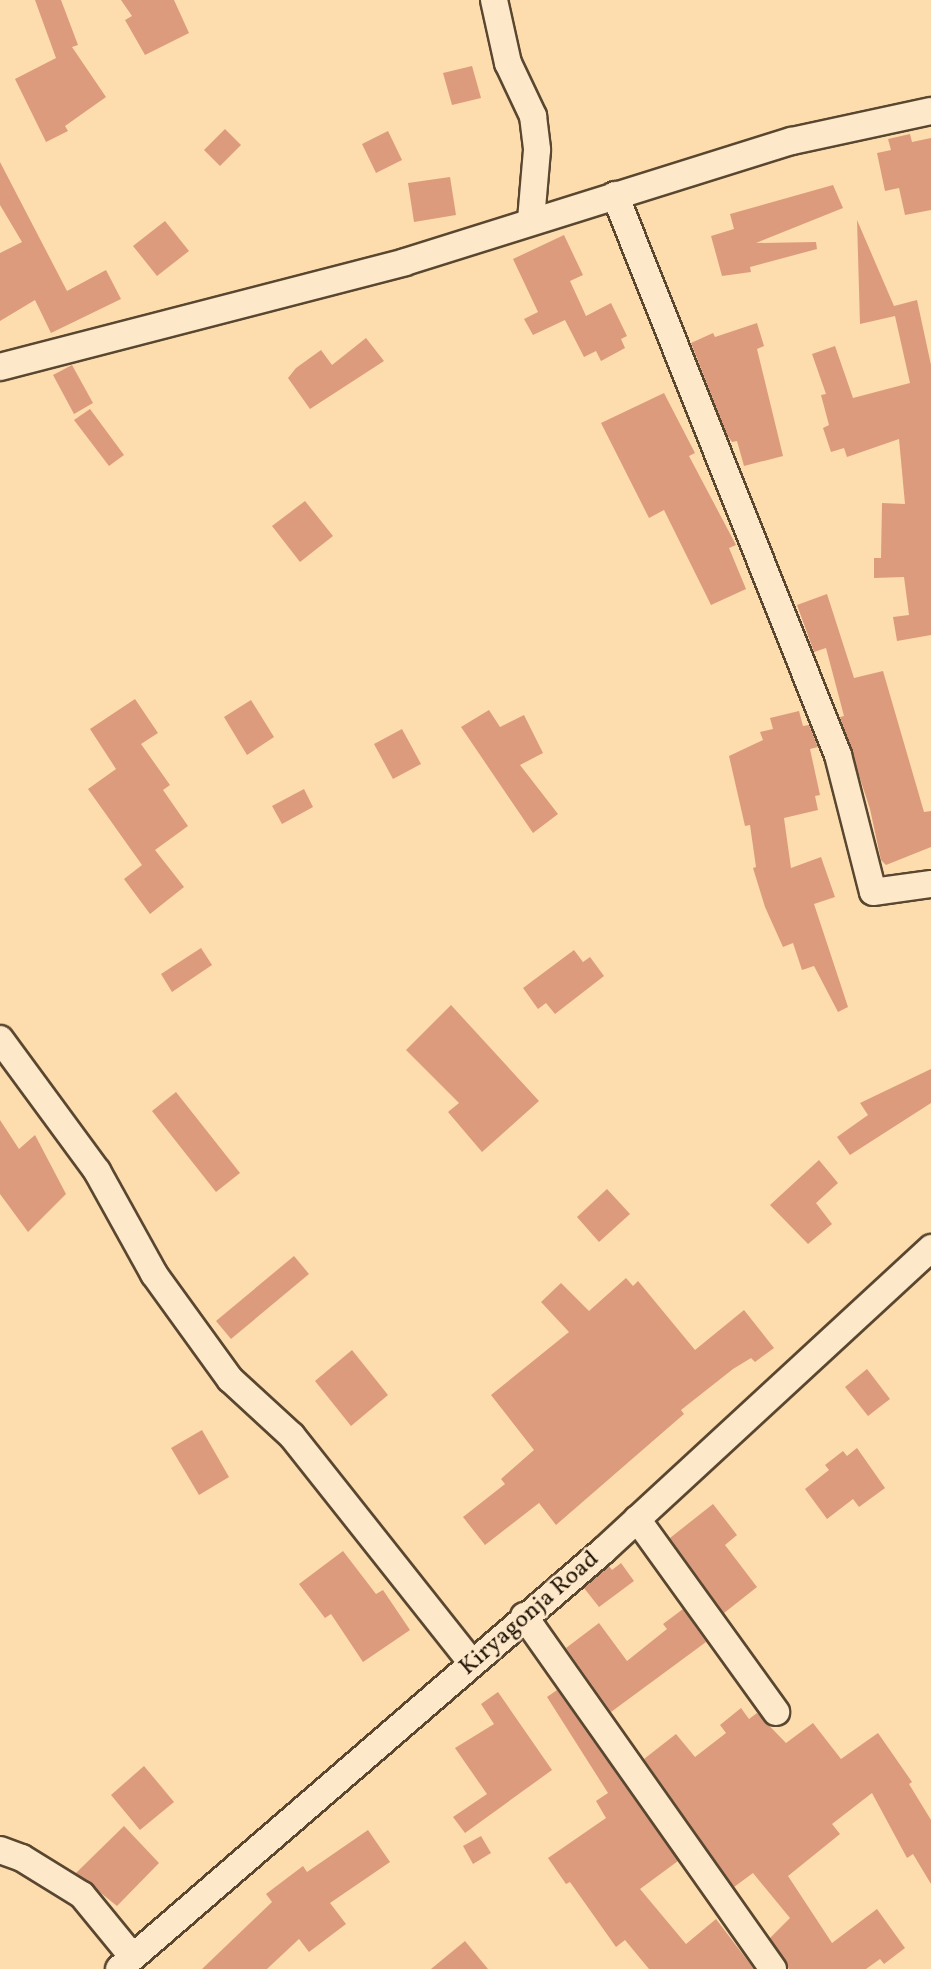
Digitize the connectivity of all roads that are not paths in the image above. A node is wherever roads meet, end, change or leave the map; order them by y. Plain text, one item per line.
1 (494, 0) edge
2 (931, 111) edge
3 (615, 195) junction
4 (531, 220) junction
5 (0, 367) edge
6 (931, 884) edge
7 (0, 1039) edge
8 (931, 1248) edge
9 (637, 1519) junction
10 (524, 1616) junction
11 (472, 1663) junction
12 (776, 1712) dead end
13 (0, 1850) edge
14 (125, 1962) edge
15 (774, 1969) edge

1 - 4 street
2 - 3 street
3 - 4 street
3 - 6 street
4 - 5 street
7 - 11 street
8 - 9 street, Kiryagonja Road
9 - 10 street, Kiryagonja Road
9 - 12 street
10 - 11 street, Kiryagonja Road
10 - 15 street
11 - 14 street, Kiryagonja Road
13 - 14 street

